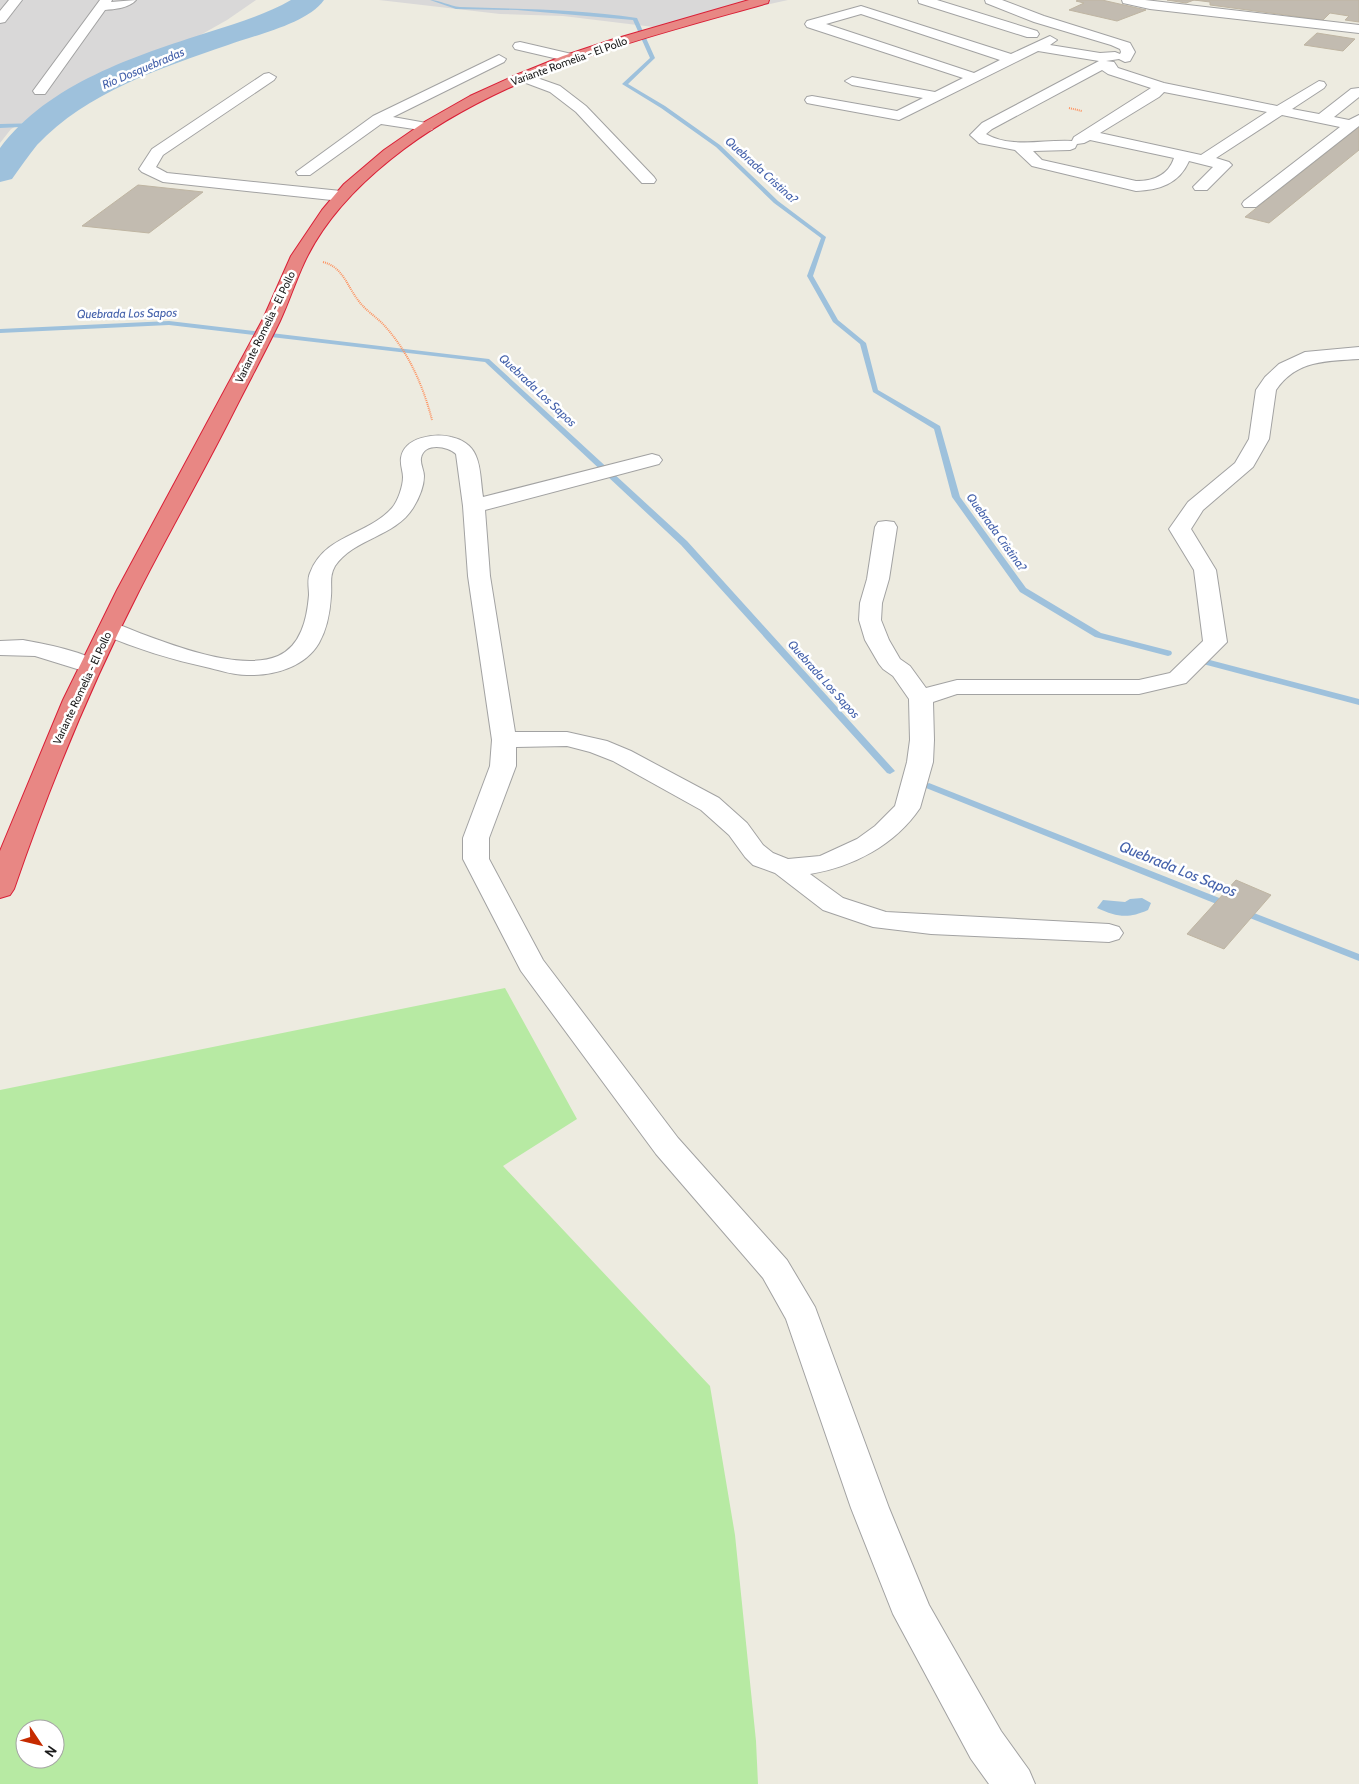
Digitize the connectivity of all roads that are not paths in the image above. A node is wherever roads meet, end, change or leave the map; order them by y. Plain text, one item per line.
1 (16, 0) edge
2 (130, 0) edge
3 (762, 0) edge
4 (924, 0) edge
5 (991, 0) edge
6 (1128, 0) edge
7 (104, 4) edge
8 (0, 19) edge
9 (1359, 29) edge
10 (1054, 45) junction
11 (520, 46) dead end
12 (1031, 49) junction
13 (571, 58) junction
14 (499, 59) dead end
15 (1012, 59) junction
16 (1104, 61) junction
17 (1126, 61) junction
18 (853, 75) dead end
19 (269, 77) dead end
20 (523, 77) junction
21 (976, 78) junction
22 (1319, 85) dead end
23 (1161, 87) junction
24 (40, 91) dead end
25 (1356, 92) dead end
26 (938, 97) junction
27 (812, 100) dead end
28 (1283, 110) junction
29 (1323, 118) junction
30 (378, 119) junction
31 (1355, 122) edge
32 (427, 126) junction
33 (1088, 135) junction
34 (1070, 145) junction
35 (1018, 146) junction
36 (1183, 156) junction
37 (1203, 160) junction
38 (1037, 163) junction
39 (304, 172) dead end
40 (648, 180) dead end
41 (1201, 187) dead end
42 (341, 196) junction
43 (1250, 204) dead end
44 (1359, 353) edge
45 (652, 460) dead end
46 (474, 506) junction
47 (886, 527) dead end
48 (110, 629) junction
49 (0, 648) edge
50 (90, 666) junction
51 (921, 699) junction
52 (504, 740) junction
53 (784, 867) junction
54 (0, 889) edge
55 (1109, 933) dead end
56 (1014, 1784) edge

1 - 8 street
2 - 7 street
3 - 13 highway, Variante Romelia - El Pollo
4 - 10 street
5 - 17 street
6 - 9 street
7 - 24 street
10 - 12 street
10 - 16 street
11 - 13 street
12 - 15 street
12 - 16 street
13 - 20 highway, Variante Romelia - El Pollo
14 - 30 street
15 - 21 street
15 - 21 street
16 - 17 street
16 - 17 street
16 - 35 street
17 - 23 street
18 - 26 street
19 - 42 street
20 - 32 highway, Variante Romelia - El Pollo
20 - 40 street
21 - 26 street
22 - 28 street
23 - 28 street
23 - 33 street
25 - 29 street
26 - 27 street
28 - 29 street
28 - 37 street
29 - 31 street
30 - 32 street
30 - 39 street
31 - 43 street
32 - 42 highway, Variante Romelia - El Pollo
33 - 34 street
33 - 36 street
34 - 35 street
34 - 38 street
35 - 38 street
36 - 37 street
36 - 38 street
37 - 41 street
42 - 48 highway, Variante Romelia - El Pollo
44 - 51 street
45 - 46 street
46 - 48 street
46 - 52 street
47 - 51 street
48 - 50 highway, Variante Romelia - El Pollo
49 - 50 street
50 - 54 highway, Variante Romelia - El Pollo
51 - 53 street
52 - 53 street
52 - 56 street
53 - 55 street

